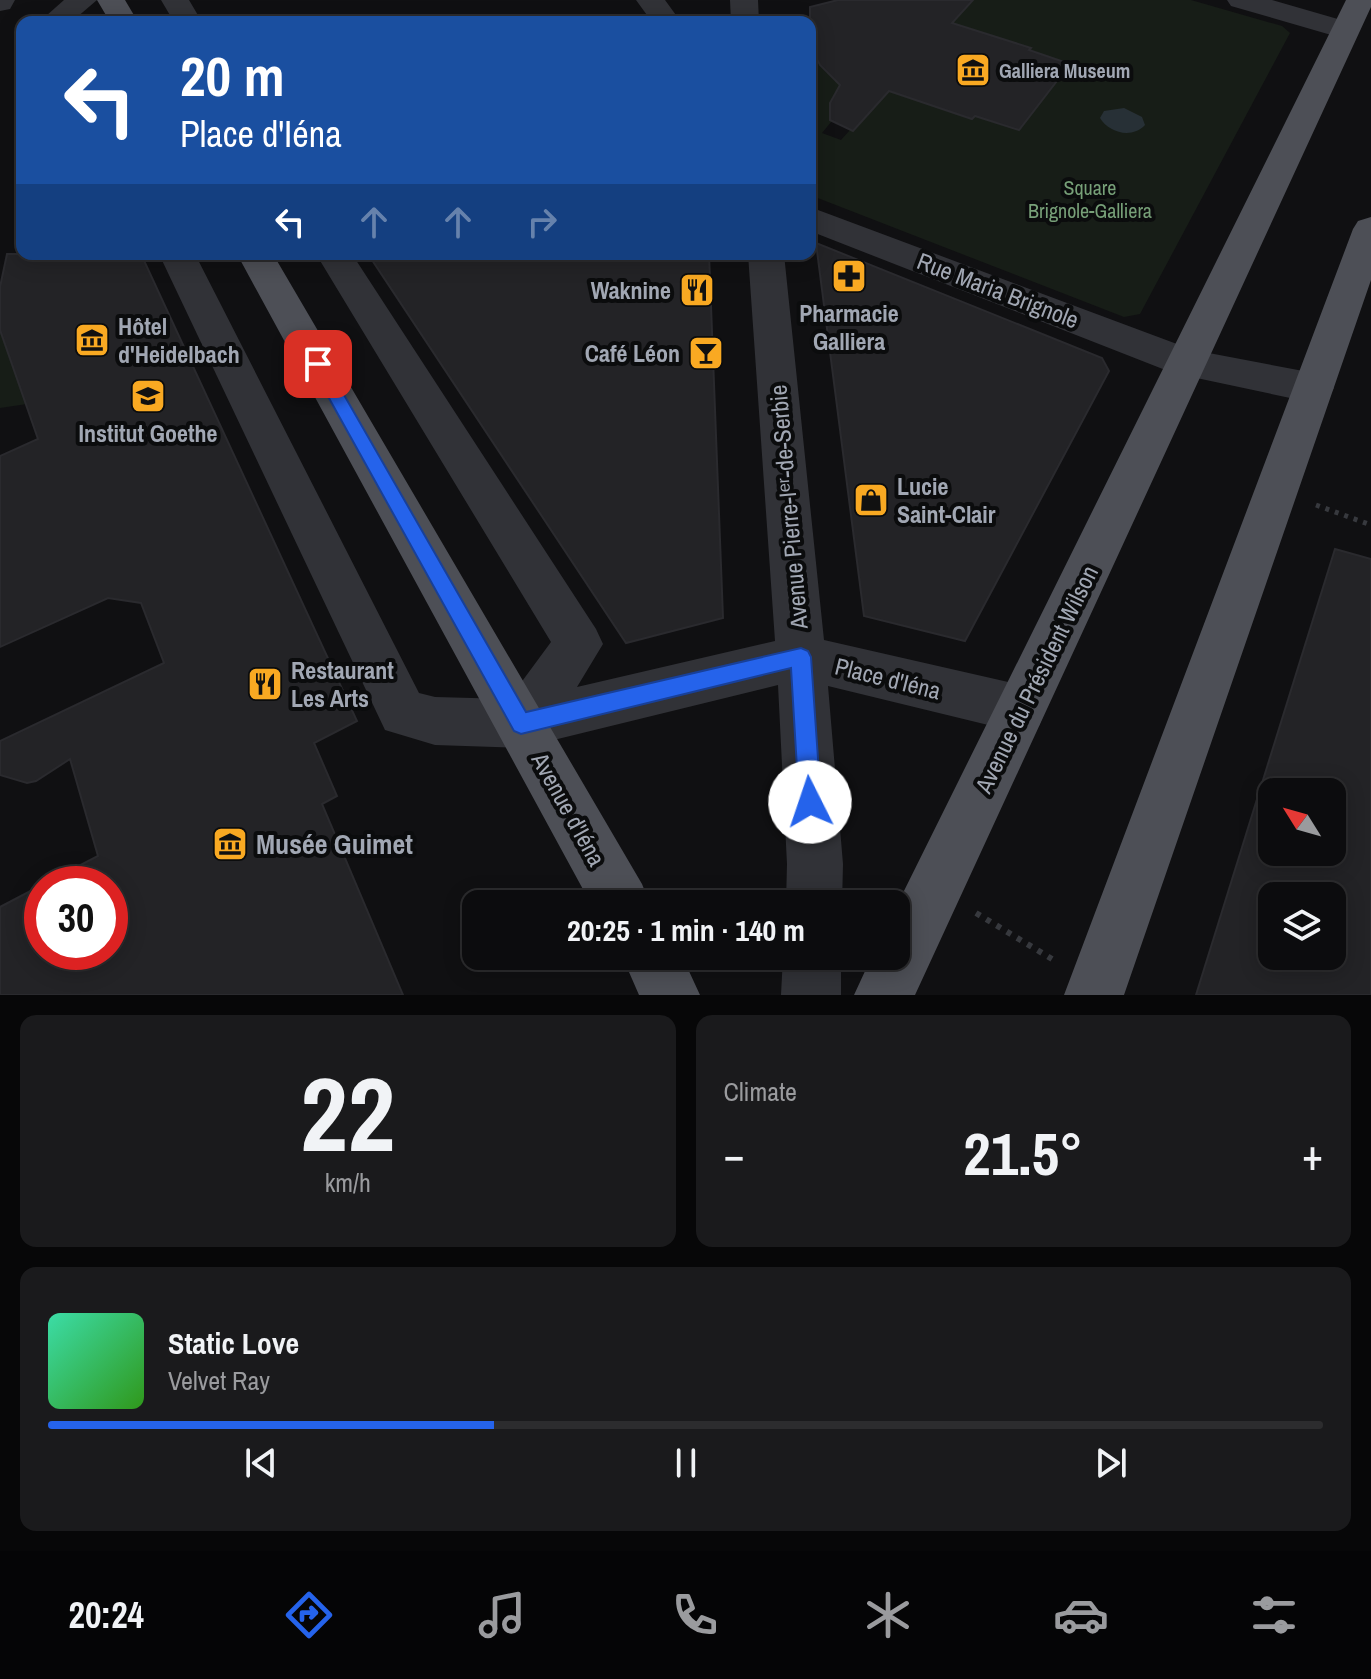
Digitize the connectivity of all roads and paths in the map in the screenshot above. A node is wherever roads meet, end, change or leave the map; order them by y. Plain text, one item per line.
1 (83, 0) edge
2 (650, 0) edge
3 (1241, 0) edge
4 (1352, 15) edge
5 (60, 16) edge
6 (662, 16) edge
7 (816, 220) edge
8 (1370, 233) edge
9 (180, 260) edge
10 (258, 260) edge
11 (338, 260) edge
12 (767, 260) edge
13 (1187, 363) junction
14 (1314, 388) junction
15 (1303, 498) dead end
16 (1371, 525) edge
17 (801, 657) junction
18 (1021, 709) junction
19 (521, 724) junction
20 (614, 890) edge
21 (814, 890) edge
22 (972, 910) dead end
23 (1052, 959) dead end
24 (658, 970) edge
25 (812, 970) edge
26 (670, 995) edge
27 (811, 995) edge
28 (884, 995) edge
29 (1094, 995) edge

1 - 5 street
2 - 6 street
3 - 4 street
4 - 13 main road, Avenue du Président Wilson
7 - 13 street, Rue Maria Brignole
8 - 14 main road
9 - 19 street, Place d'Iéna
10 - 19 main road, Avenue d'Iéna
11 - 19 street
12 - 17 street, Avenue Pierre-Iᵉʳ-de-Serbie
13 - 14 street
13 - 18 main road, Avenue du Président Wilson
14 - 29 main road
15 - 16 path
17 - 18 street, Place d'Iéna
17 - 19 street, Place d'Iéna
17 - 21 street, Avenue Pierre-Iᵉʳ-de-Serbie
18 - 28 main road, Avenue du Président Wilson
19 - 20 main road, Avenue d'Iéna
22 - 23 path
24 - 26 main road
25 - 27 street

